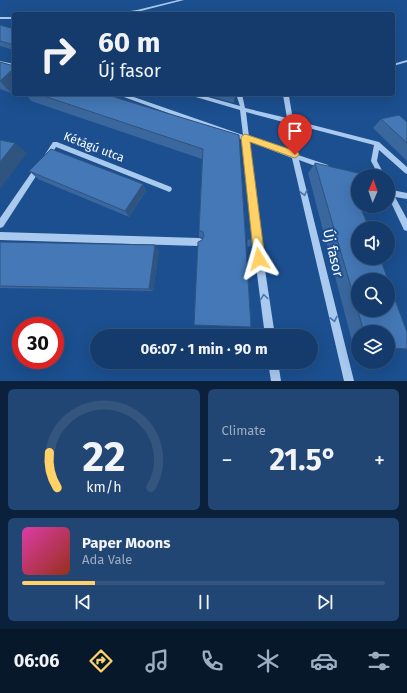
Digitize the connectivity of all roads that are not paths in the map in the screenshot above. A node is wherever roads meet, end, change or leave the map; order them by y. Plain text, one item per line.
1 (182, 0) edge
2 (129, 12) edge
3 (0, 18) edge
4 (12, 18) edge
5 (407, 61) edge
6 (0, 62) edge
7 (395, 64) edge
8 (12, 65) edge
9 (128, 96) edge
10 (198, 96) edge
11 (240, 96) edge
12 (286, 96) edge
13 (243, 109) junction
14 (290, 123) junction
15 (245, 137) junction
16 (377, 144) junction
17 (295, 155) junction
18 (330, 169) edge
19 (378, 169) edge
20 (407, 171) edge
21 (169, 189) dead end
22 (395, 193) edge
23 (407, 196) edge
24 (395, 203) edge
25 (0, 224) edge
26 (407, 228) edge
27 (0, 236) edge
28 (199, 242) edge
29 (269, 329) edge
30 (274, 369) edge
31 (276, 381) edge
32 (349, 381) edge

1 - 2 street
3 - 4 street
5 - 7 street
6 - 8 street
9 - 15 street
10 - 13 street
11 - 13 street
12 - 14 street, Új fasor
13 - 14 street
13 - 15 street
14 - 16 street
14 - 17 street, Új fasor
15 - 17 street
29 -> 15 street
16 - 19 street
16 - 20 street
17 - 18 street
17 -> 32 street, Új fasor
21 - 25 street, Kétágú utca
22 - 23 street
24 - 26 street
27 - 28 street
30 - 31 street

